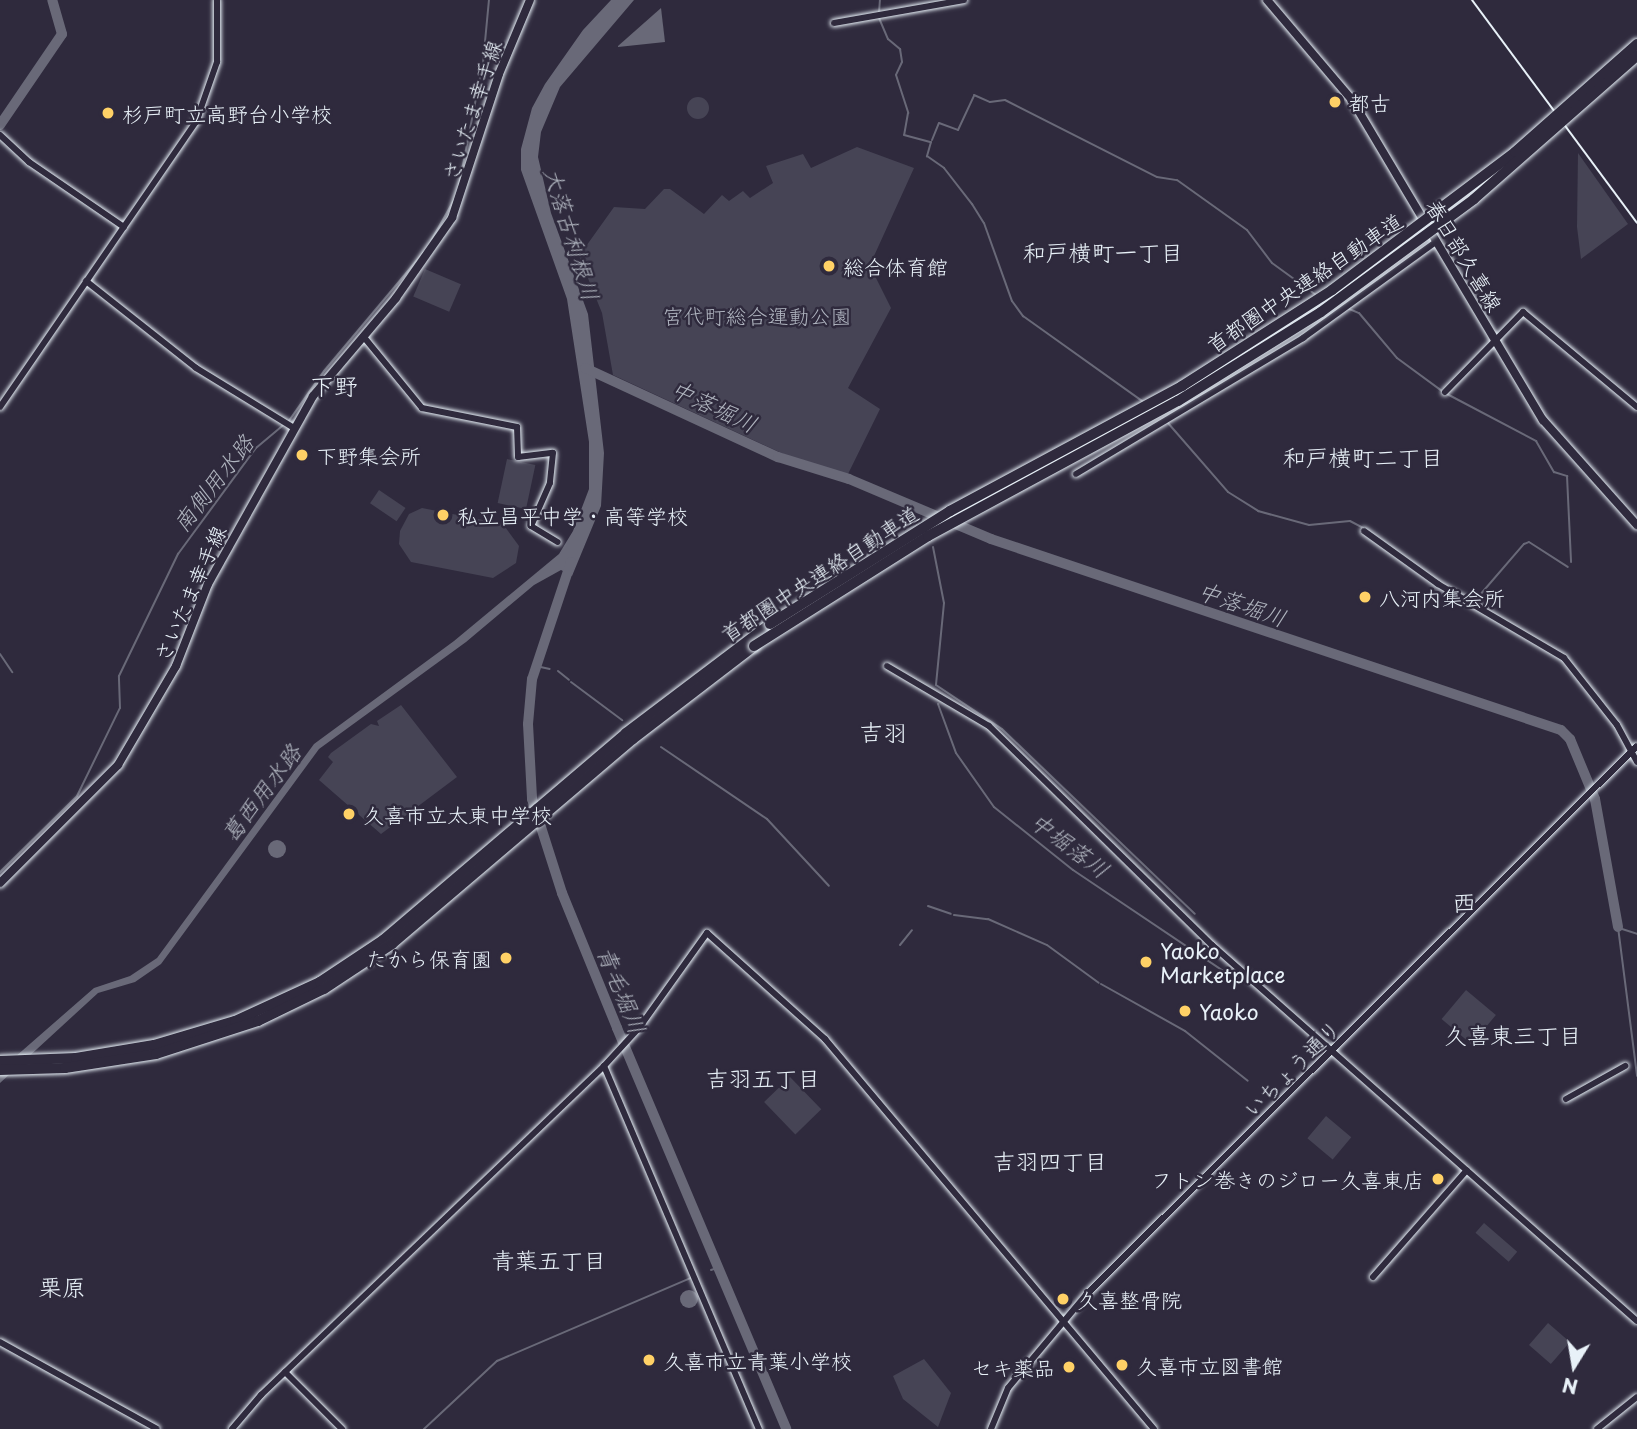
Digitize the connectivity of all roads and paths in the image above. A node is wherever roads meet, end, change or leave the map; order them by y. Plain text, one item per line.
1 (217, 0) edge
2 (530, 0) edge
3 (964, 0) edge
4 (1267, 0) edge
5 (834, 23) dead end
6 (1637, 44) edge
7 (1637, 56) edge
8 (0, 135) edge
9 (124, 228) junction
10 (1437, 242) junction
11 (86, 281) junction
12 (363, 336) junction
13 (1495, 340) junction
14 (1445, 392) dead end
15 (0, 407) edge
16 (1637, 407) edge
17 (294, 428) junction
18 (1076, 474) dead end
19 (1637, 525) edge
20 (1364, 531) dead end
21 (558, 542) dead end
22 (887, 666) dead end
23 (1634, 748) edge
24 (1637, 762) edge
25 (0, 883) edge
26 (1333, 1052) junction
27 (0, 1061) edge
28 (604, 1066) junction
29 (1625, 1066) dead end
30 (0, 1070) edge
31 (1566, 1099) dead end
32 (1467, 1170) junction
33 (1373, 1277) dead end
34 (1063, 1321) junction
35 (1637, 1321) edge
36 (0, 1342) edge
37 (285, 1371) junction
38 (1637, 1397) edge
39 (157, 1429) edge
40 (232, 1429) edge
41 (342, 1429) edge
42 (759, 1429) edge
43 (991, 1429) edge
44 (1154, 1429) edge
45 (1597, 1429) edge

1 - 9 street
2 - 12 main road, さいたま幸手線
3 - 5 street
4 - 10 main road, 春日部久喜線
6 - 27 highway, 首都圏中央連絡自動車道, bridge
7 - 30 highway, 首都圏中央連絡自動車道, bridge
8 - 9 street
9 - 11 street
10 - 13 main road, 春日部久喜線
10 - 18 street
11 - 15 street
11 - 17 street
12 - 17 main road, さいたま幸手線
12 - 21 street
13 - 14 street
13 - 16 street
13 - 19 main road, 春日部久喜線
17 - 25 main road, さいたま幸手線
20 - 23 street
22 - 26 street
23 - 24 street
23 - 26 street, いちょう通り
26 - 32 street
26 - 34 street, いちょう通り
28 - 34 street
28 - 37 street
28 - 42 street
29 - 31 street
32 - 33 street
32 - 35 street
34 - 43 street, いちょう通り
34 - 44 street
36 - 39 street
37 - 40 street
37 - 41 street
38 - 45 street

